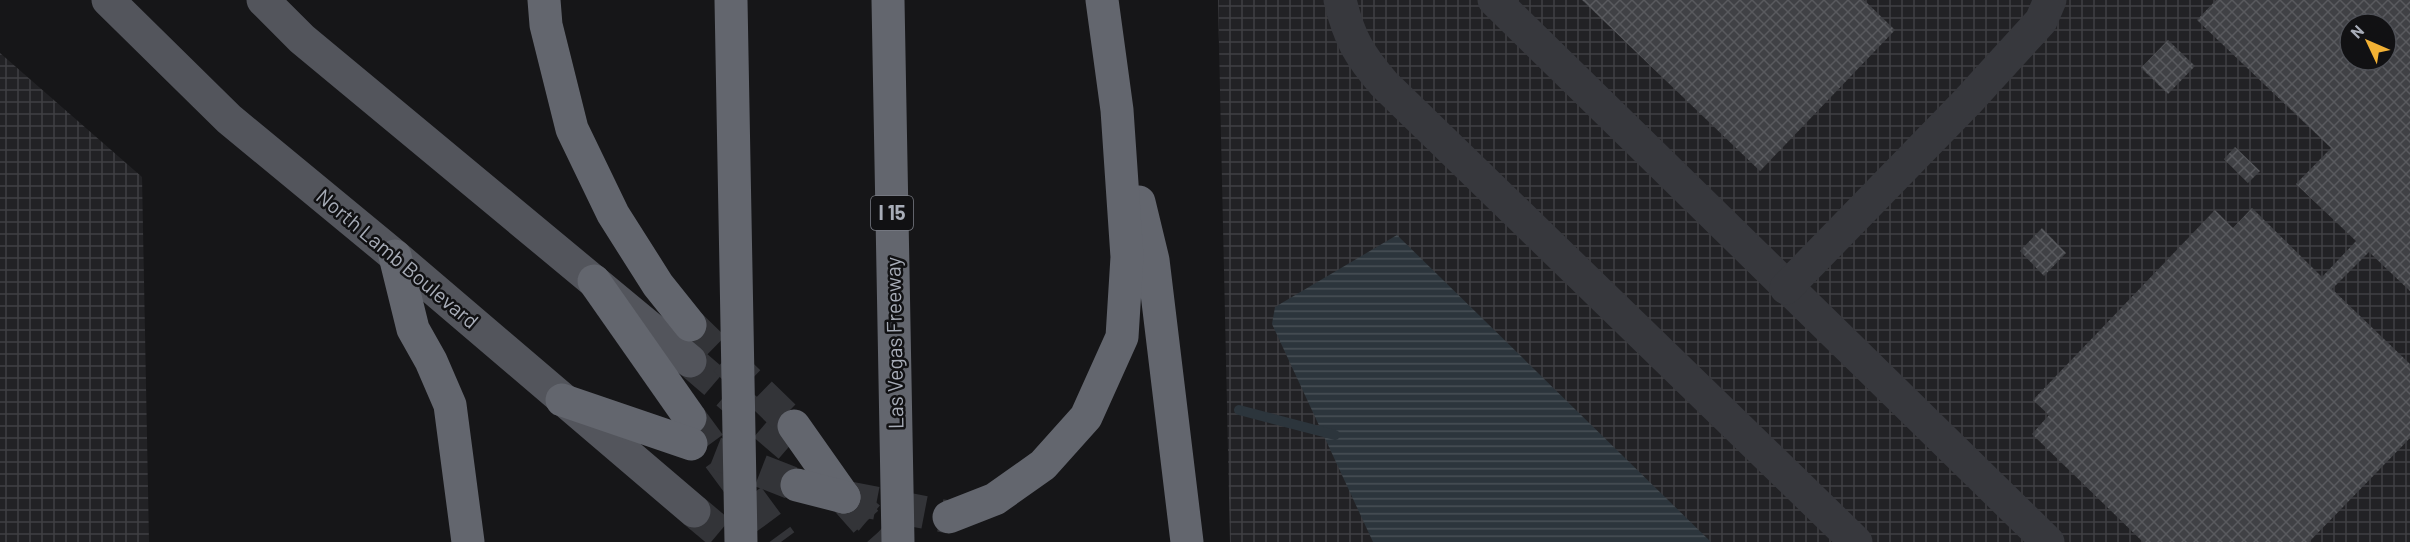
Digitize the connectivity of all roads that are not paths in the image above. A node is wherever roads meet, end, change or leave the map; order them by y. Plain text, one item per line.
1 (108, 0) edge
2 (263, 0) edge
3 (544, 0) edge
4 (731, 0) edge
5 (888, 0) edge
6 (1102, 0) edge
7 (1340, 0) edge
8 (1494, 0) edge
9 (2050, 0) edge
10 (1117, 110) junction
11 (395, 256) junction
12 (594, 281) junction
13 (1786, 288) junction
14 (690, 325) tunnel mouth
15 (690, 361) tunnel mouth
16 (562, 400) junction
17 (795, 439) tunnel mouth
18 (797, 485) tunnel mouth
19 (694, 511) tunnel mouth
20 (949, 518) tunnel mouth
21 (468, 542) edge
22 (741, 542) edge
23 (898, 542) edge
24 (1187, 542) edge
25 (1856, 542) edge
26 (2048, 542) edge

1 - 11 main road, North Lamb Boulevard
2 - 12 main road
3 - 14 highway
4 - 22 highway
5 - 23 highway, Las Vegas Freeway / I 15
6 - 10 highway
7 - 25 lane
8 - 13 lane
9 - 13 lane
10 - 20 highway
10 - 24 highway
11 - 16 main road, North Lamb Boulevard
11 - 21 highway
12 - 15 main road
12 - 16 highway
13 - 26 lane
16 - 19 main road, North Lamb Boulevard
17 - 18 highway

